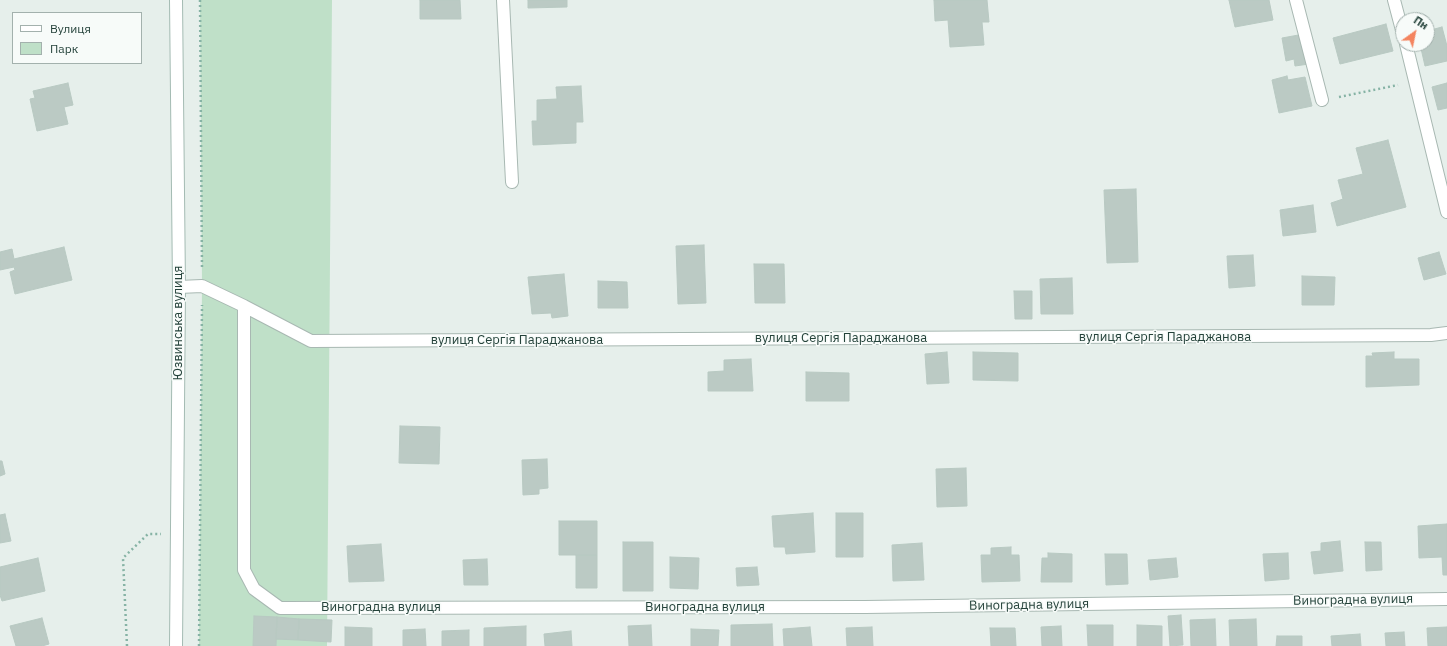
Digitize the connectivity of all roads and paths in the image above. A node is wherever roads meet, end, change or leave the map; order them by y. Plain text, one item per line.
1 (176, 0) edge
2 (200, 0) edge
3 (503, 0) edge
4 (1296, 0) edge
5 (1394, 0) edge
6 (1397, 12) edge
7 (1408, 52) edge
8 (1416, 81) junction
9 (1322, 100) joint
10 (512, 182) dead end
11 (1447, 212) edge
12 (202, 286) junction
13 (179, 287) junction
14 (244, 306) junction
15 (1447, 333) edge
16 (177, 534) junction
17 (1447, 599) edge
18 (127, 646) edge
19 (176, 646) edge
20 (199, 646) edge

1 - 13 street, Юзвинська вулиця
2 - 12 path
3 - 10 street
4 - 9 street
5 - 6 street
7 - 8 street
8 - 9 path
8 - 11 street
12 - 13 street
12 - 14 street, вулиця Сергія Параджанова
12 - 20 path
13 - 16 street, Юзвинська вулиця
14 - 15 street, вулиця Сергія Параджанова
14 - 17 street, Виноградна вулиця
16 - 18 path
16 - 19 street, Юзвинська вулиця

